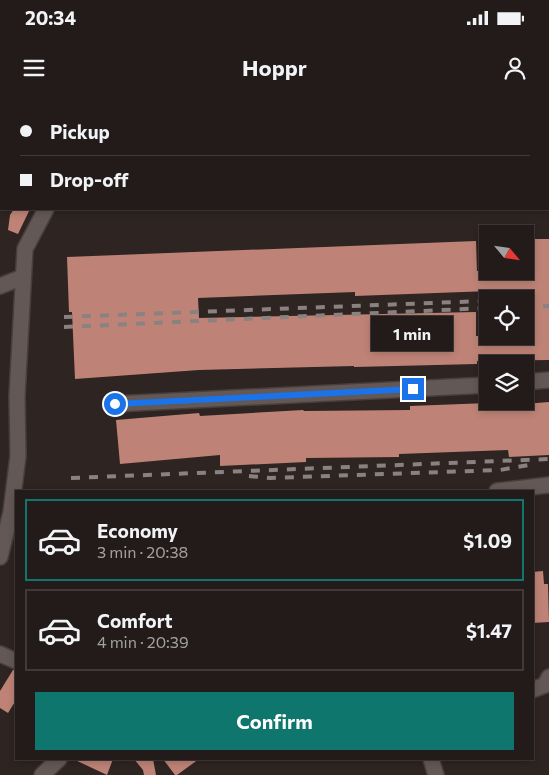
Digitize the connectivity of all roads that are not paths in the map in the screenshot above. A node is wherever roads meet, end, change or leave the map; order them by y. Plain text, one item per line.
1 (45, 210) edge
2 (23, 277) junction
3 (0, 286) edge
4 (549, 380) edge
5 (534, 381) edge
6 (479, 385) edge
7 (115, 404) dead end
8 (549, 485) edge
9 (15, 490) edge
10 (506, 490) edge
11 (14, 505) edge
12 (0, 556) edge
13 (0, 654) edge
14 (15, 661) edge
15 (549, 677) edge
16 (534, 689) edge
17 (58, 760) edge
18 (431, 760) edge
19 (42, 775) edge
20 (436, 775) edge

1 - 2 street
2 - 3 street
2 - 9 street
4 - 5 street
6 - 7 street
8 - 10 street
11 - 12 street
13 - 14 street
15 - 16 street
17 - 19 street
18 - 20 street

